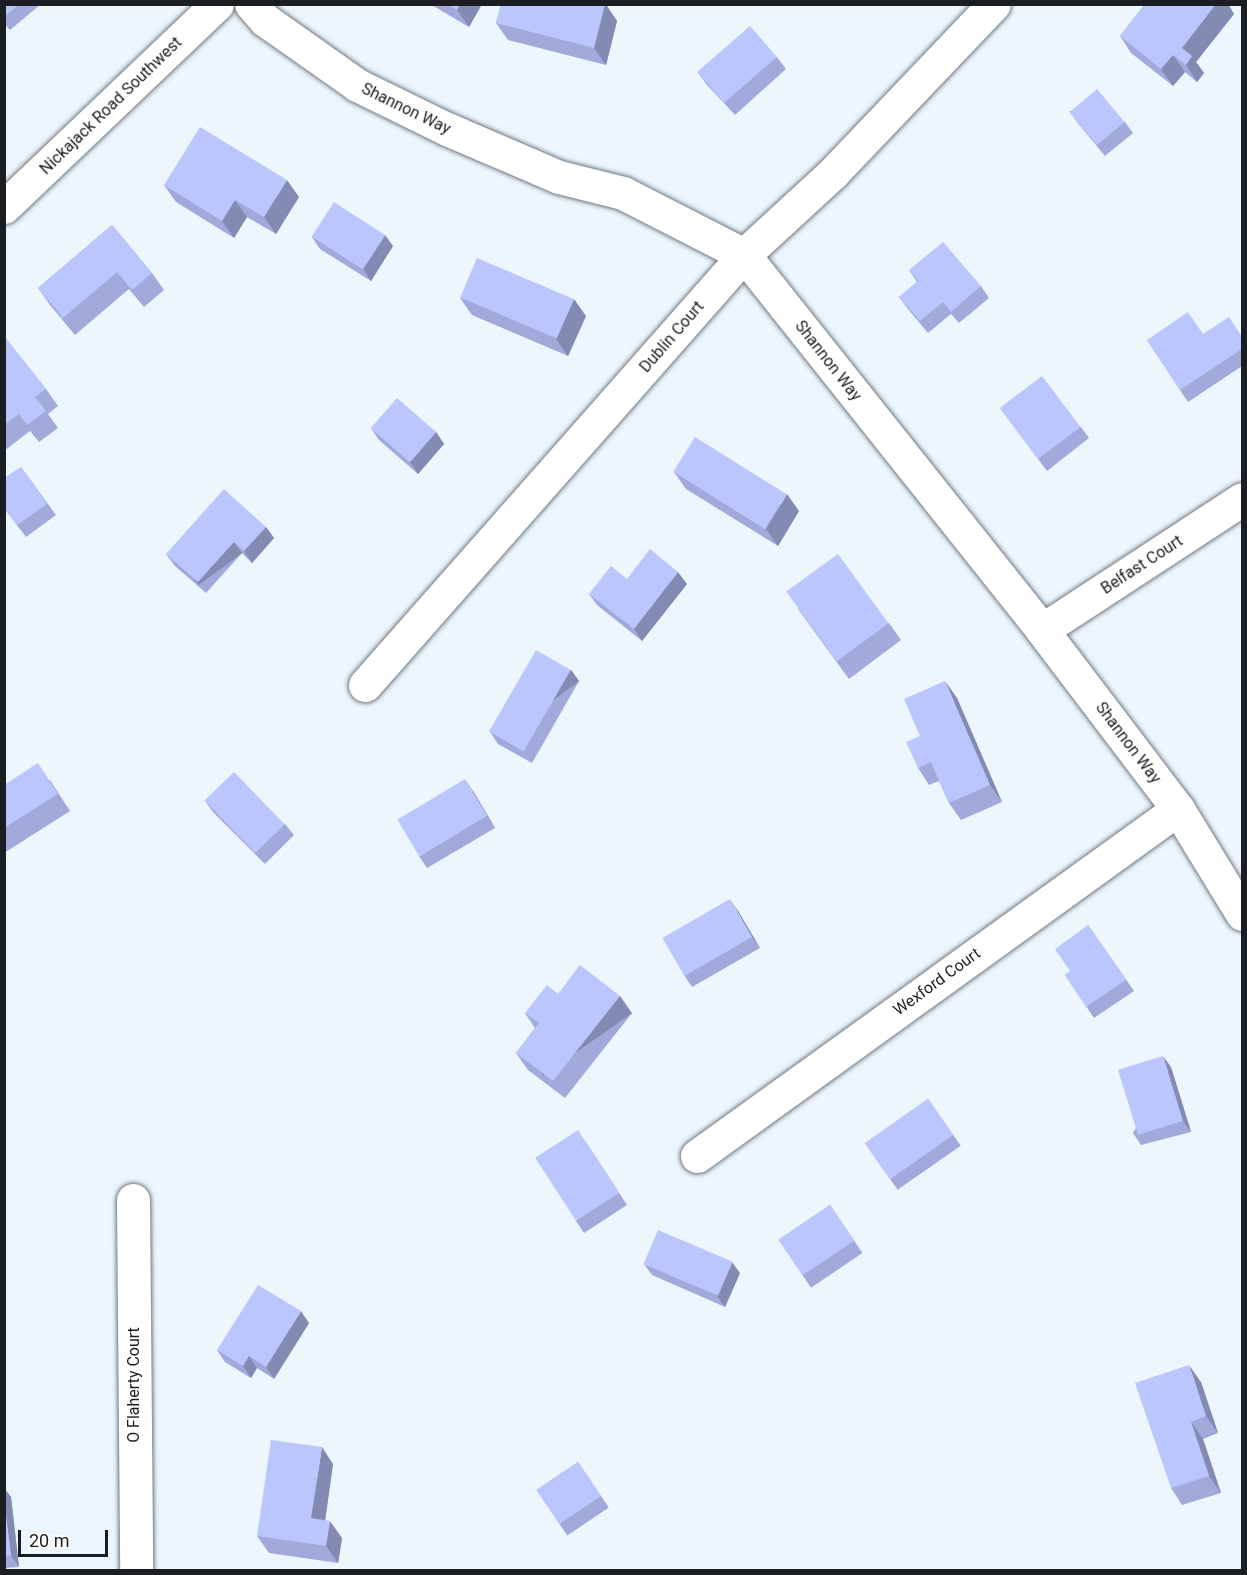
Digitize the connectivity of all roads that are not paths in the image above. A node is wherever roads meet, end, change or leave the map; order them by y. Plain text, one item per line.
1 (217, 4) edge
2 (251, 4) edge
3 (994, 4) edge
4 (4, 207) edge
5 (744, 255) junction
6 (1242, 499) edge
7 (1042, 630) junction
8 (365, 685) dead end
9 (1178, 809) junction
10 (1242, 914) edge
11 (697, 1156) dead end
12 (133, 1200) dead end
13 (136, 1570) edge

1 - 4 street, Nickajack Road Southwest
2 - 5 street, Shannon Way
3 - 5 street, Dublin Court
5 - 7 street, Shannon Way
5 - 8 street, Dublin Court
6 - 7 street, Belfast Court
7 - 9 street, Shannon Way
9 - 10 street, Shannon Way
9 - 11 street, Wexford Court
12 - 13 street, O Flaherty Court

